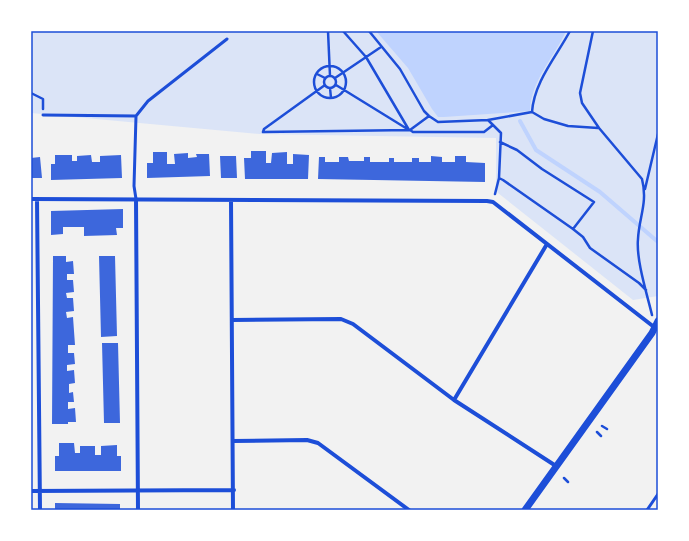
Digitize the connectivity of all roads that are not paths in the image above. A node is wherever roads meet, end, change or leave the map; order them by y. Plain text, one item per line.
1 (227, 39) dead end
2 (43, 115) road end
3 (136, 116) junction
4 (31, 198) edge
5 (37, 198) junction
6 (136, 199) junction
7 (231, 200) junction
8 (547, 244) junction
9 (232, 320) junction
10 (656, 329) edge
11 (454, 400) junction
12 (233, 441) junction
13 (556, 466) junction
14 (234, 490) junction
15 (40, 491) junction
16 (137, 491) junction
17 (31, 492) edge
18 (658, 494) edge
19 (40, 510) edge
20 (138, 510) edge
21 (234, 510) edge
22 (409, 510) edge
23 (525, 510) edge
24 (647, 510) edge

1 - 3 lane
2 - 3 lane
3 - 6 lane
4 - 5 street
5 - 6 street
5 - 15 street
6 - 7 street
6 - 16 street
7 - 8 street
7 - 9 street
8 - 10 street
8 - 11 street
9 - 11 street
9 - 12 street
10 - 13 street
11 - 13 street
12 - 14 street
12 - 22 street
13 - 23 street
14 - 16 street
14 - 21 street
15 - 16 street
15 - 17 street
15 - 19 street
16 - 20 street
18 - 24 lane

